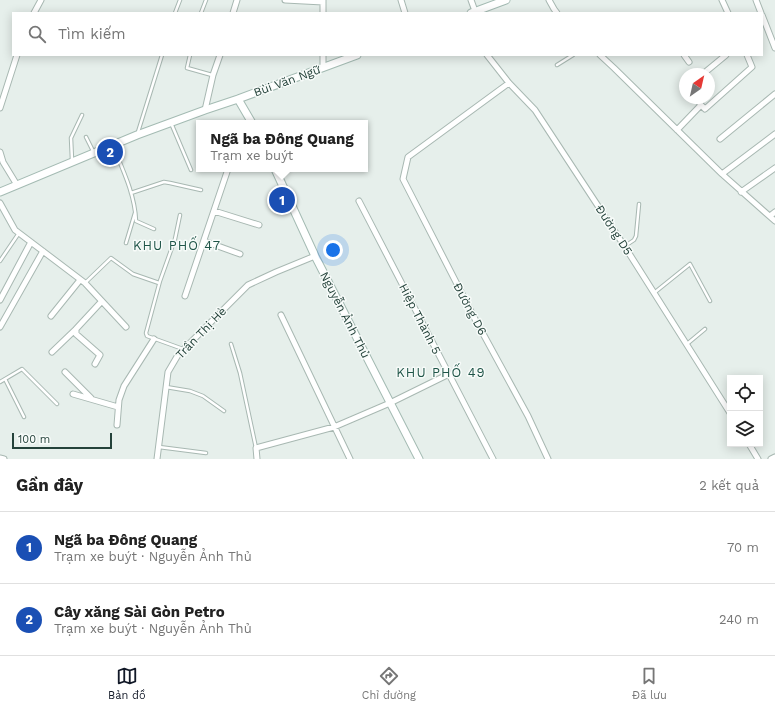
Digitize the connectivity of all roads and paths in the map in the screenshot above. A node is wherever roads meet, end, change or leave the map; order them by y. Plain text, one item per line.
1 (41, 0) edge
2 (180, 0) edge
3 (206, 0) edge
4 (237, 0) edge
5 (285, 0) edge
6 (401, 0) edge
7 (471, 0) edge
8 (506, 0) edge
9 (549, 0) edge
10 (722, 0) edge
11 (756, 0) edge
12 (323, 1) edge
13 (35, 12) edge
14 (175, 12) edge
15 (202, 12) edge
16 (233, 12) edge
17 (323, 12) edge
18 (405, 12) edge
19 (473, 12) edge
20 (556, 12) edge
21 (728, 12) edge
22 (761, 12) edge
23 (763, 17) edge
24 (775, 48) edge
25 (17, 56) edge
26 (162, 56) edge
27 (190, 56) edge
28 (220, 56) edge
29 (323, 56) edge
30 (354, 56) edge
31 (488, 56) edge
32 (571, 56) edge
33 (601, 56) edge
34 (685, 56) edge
35 (725, 56) edge
36 (747, 56) edge
37 (689, 62) dead end
38 (557, 65) dead end
39 (323, 68) junction
40 (710, 68) edge
41 (213, 75) junction
42 (509, 83) junction
43 (775, 94) edge
44 (238, 99) junction
45 (701, 105) joint
46 (0, 108) edge
47 (205, 110) junction
48 (82, 115) dead end
49 (250, 120) edge
50 (171, 123) junction
51 (677, 130) junction
52 (775, 134) edge
53 (137, 135) junction
54 (86, 137) dead end
55 (720, 139) dead end
56 (113, 145) junction
57 (0, 152) edge
58 (94, 153) junction
59 (72, 162) junction
60 (775, 168) edge
61 (191, 170) dead end
62 (227, 172) edge
63 (276, 172) edge
64 (722, 174) junction
65 (17, 185) junction
66 (201, 190) dead end
67 (0, 192) edge
68 (742, 192) junction
69 (131, 193) junction
70 (359, 200) dead end
71 (0, 203) edge
72 (639, 204) dead end
73 (136, 211) junction
74 (214, 211) junction
75 (775, 212) edge
76 (180, 215) dead end
77 (770, 216) junction
78 (775, 221) edge
79 (259, 225) dead end
80 (154, 229) dead end
81 (19, 233) junction
82 (204, 241) junction
83 (32, 242) junction
84 (126, 243) dead end
85 (625, 247) junction
86 (43, 251) junction
87 (240, 254) dead end
88 (315, 256) junction
89 (0, 261) edge
90 (82, 281) junction
91 (159, 283) junction
92 (654, 294) junction
93 (186, 296) dead end
94 (0, 300) edge
95 (710, 301) dead end
96 (102, 302) junction
97 (281, 315) dead end
98 (51, 316) dead end
99 (0, 327) edge
100 (126, 327) dead end
101 (76, 329) junction
102 (705, 329) dead end
103 (154, 339) junction
104 (231, 344) dead end
105 (687, 344) junction
106 (184, 349) junction
107 (52, 352) dead end
108 (95, 364) dead end
109 (65, 372) dead end
110 (449, 374) junction
111 (5, 379) junction
112 (0, 382) edge
113 (165, 387) junction
114 (73, 394) dead end
115 (93, 400) junction
116 (390, 403) junction
117 (56, 404) dead end
118 (118, 407) junction
119 (224, 411) dead end
120 (729, 411) edge
121 (24, 417) dead end
122 (117, 425) dead end
123 (334, 427) junction
124 (158, 447) junction
125 (751, 447) edge
126 (256, 448) junction
127 (206, 453) dead end
128 (775, 456) edge
129 (0, 458) edge
130 (4, 459) edge
131 (157, 459) edge
132 (257, 459) edge
133 (350, 459) edge
134 (418, 459) edge
135 (493, 459) edge
136 (548, 459) edge
137 (758, 459) edge
138 (771, 459) edge

1 - 13 street
2 - 14 lane
3 - 15 lane
4 - 16 street
5 - 12 street
6 - 18 street
7 - 19 street
8 - 19 main road
9 - 20 street
10 - 21 street
11 - 22 street
12 - 17 street
23 - 24 street
25 - 46 street
26 - 53 lane
27 - 41 lane
28 - 41 street
29 - 39 street
30 - 39 main road, Bùi Văn Ngữ
31 - 42 street, Đường D5
32 - 38 lane
33 - 51 street
34 - 37 street
35 - 40 street
36 - 45 street
39 - 44 main road, Bùi Văn Ngữ
41 - 47 street
42 - 85 street, Đường D5
42 - 136 street, Đường D6
43 - 55 street
44 - 47 main road
44 - 49 main road
45 - 51 street
47 - 50 main road
48 - 59 lane
50 - 53 main road
50 - 61 lane
51 - 64 street
52 - 64 street
53 - 56 main road
54 - 58 lane
56 - 58 main road
56 - 69 lane
57 - 65 street
58 - 59 main road
59 - 65 main road
60 - 68 street
62 - 74 street
63 - 88 main road, Nguyễn Ảnh Thủ
64 - 68 street
65 - 67 main road
66 - 69 lane
68 - 77 street
69 - 73 lane
70 - 110 street, Hiệp Thành 5
71 - 81 street
72 - 85 lane
73 - 80 lane
73 - 84 lane
74 - 79 street
74 - 82 street
75 - 77 street
76 - 91 lane
77 - 78 street
81 - 83 street
81 - 89 lane
82 - 87 street
82 - 93 street
83 - 86 street
83 - 94 street
85 - 92 street, Đường D5
86 - 90 street
86 - 99 street
88 - 106 street, Trần Thị Hè
88 - 116 main road, Nguyễn Ảnh Thủ
90 - 91 lane
90 - 96 street
90 - 98 street
91 - 103 lane
92 - 95 lane
92 - 105 street, Đường D5
96 - 100 street
96 - 101 street
97 - 123 street
101 - 107 street
101 - 108 street
102 - 105 lane
103 - 106 lane
103 - 118 street
104 - 126 lane
105 - 120 street, Đường D5
106 - 113 street, Trần Thị Hè
109 - 115 street
110 - 116 street
110 - 135 street, Hiệp Thành 5
111 - 112 lane
111 - 117 lane
111 - 121 lane
113 - 119 lane
113 - 124 street, Trần Thị Hè
114 - 115 street
115 - 118 street
116 - 123 street
116 - 134 main road, Nguyễn Ảnh Thủ
118 - 122 street
123 - 126 street
123 - 133 street
124 - 127 lane
124 - 131 street, Trần Thị Hè
125 - 137 street
126 - 132 street
128 - 138 street
129 - 130 street

